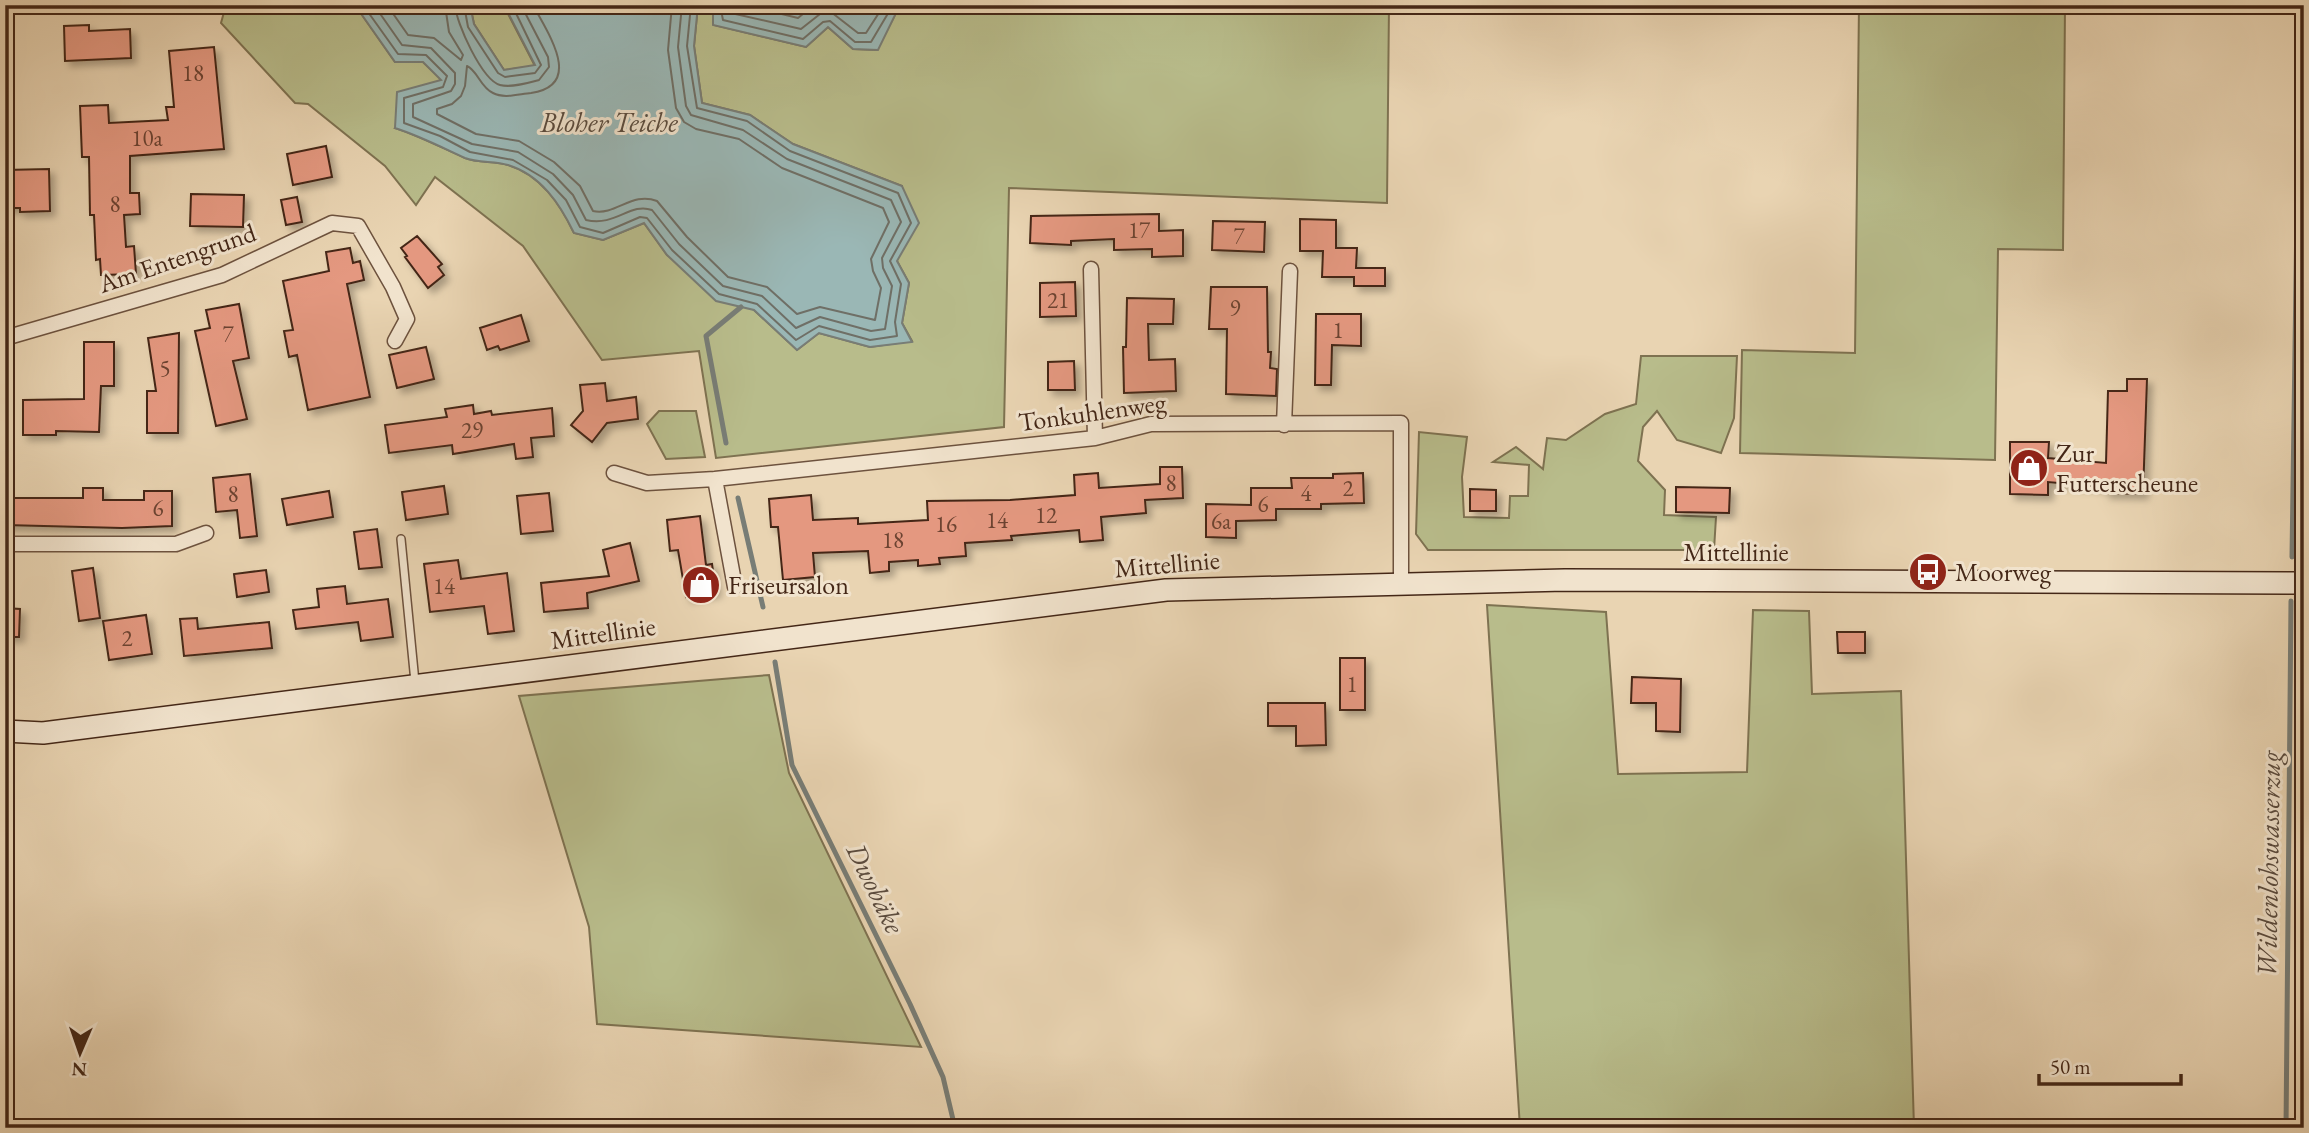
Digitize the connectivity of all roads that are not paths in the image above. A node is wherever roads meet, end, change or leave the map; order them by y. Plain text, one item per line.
1 (1091, 269) dead end
2 (1290, 271) dead end
3 (5, 338) edge
4 (396, 341) dead end
5 (1284, 425) junction
6 (1095, 438) junction
7 (614, 473) dead end
8 (715, 480) junction
9 (206, 533) dead end
10 (401, 539) dead end
11 (5, 544) edge
12 (2304, 583) edge
13 (1401, 584) junction
14 (735, 587) dead end
15 (416, 686) junction
16 (5, 731) edge
17 (43, 733) junction
18 (5, 744) edge

1 - 6 street
2 - 5 street
3 - 4 street, Am Entengrund
5 - 6 street, Tonkuhlenweg
5 - 13 street, Tonkuhlenweg
6 - 8 street, Tonkuhlenweg
7 - 8 street, Tonkuhlenweg
8 - 14 street
9 - 11 street
10 - 15 lane
12 - 13 street, Mittellinie
13 - 15 street, Mittellinie
15 - 17 street, Mittellinie
16 - 17 street, Mittellinie
17 - 18 street, Mittellinie

